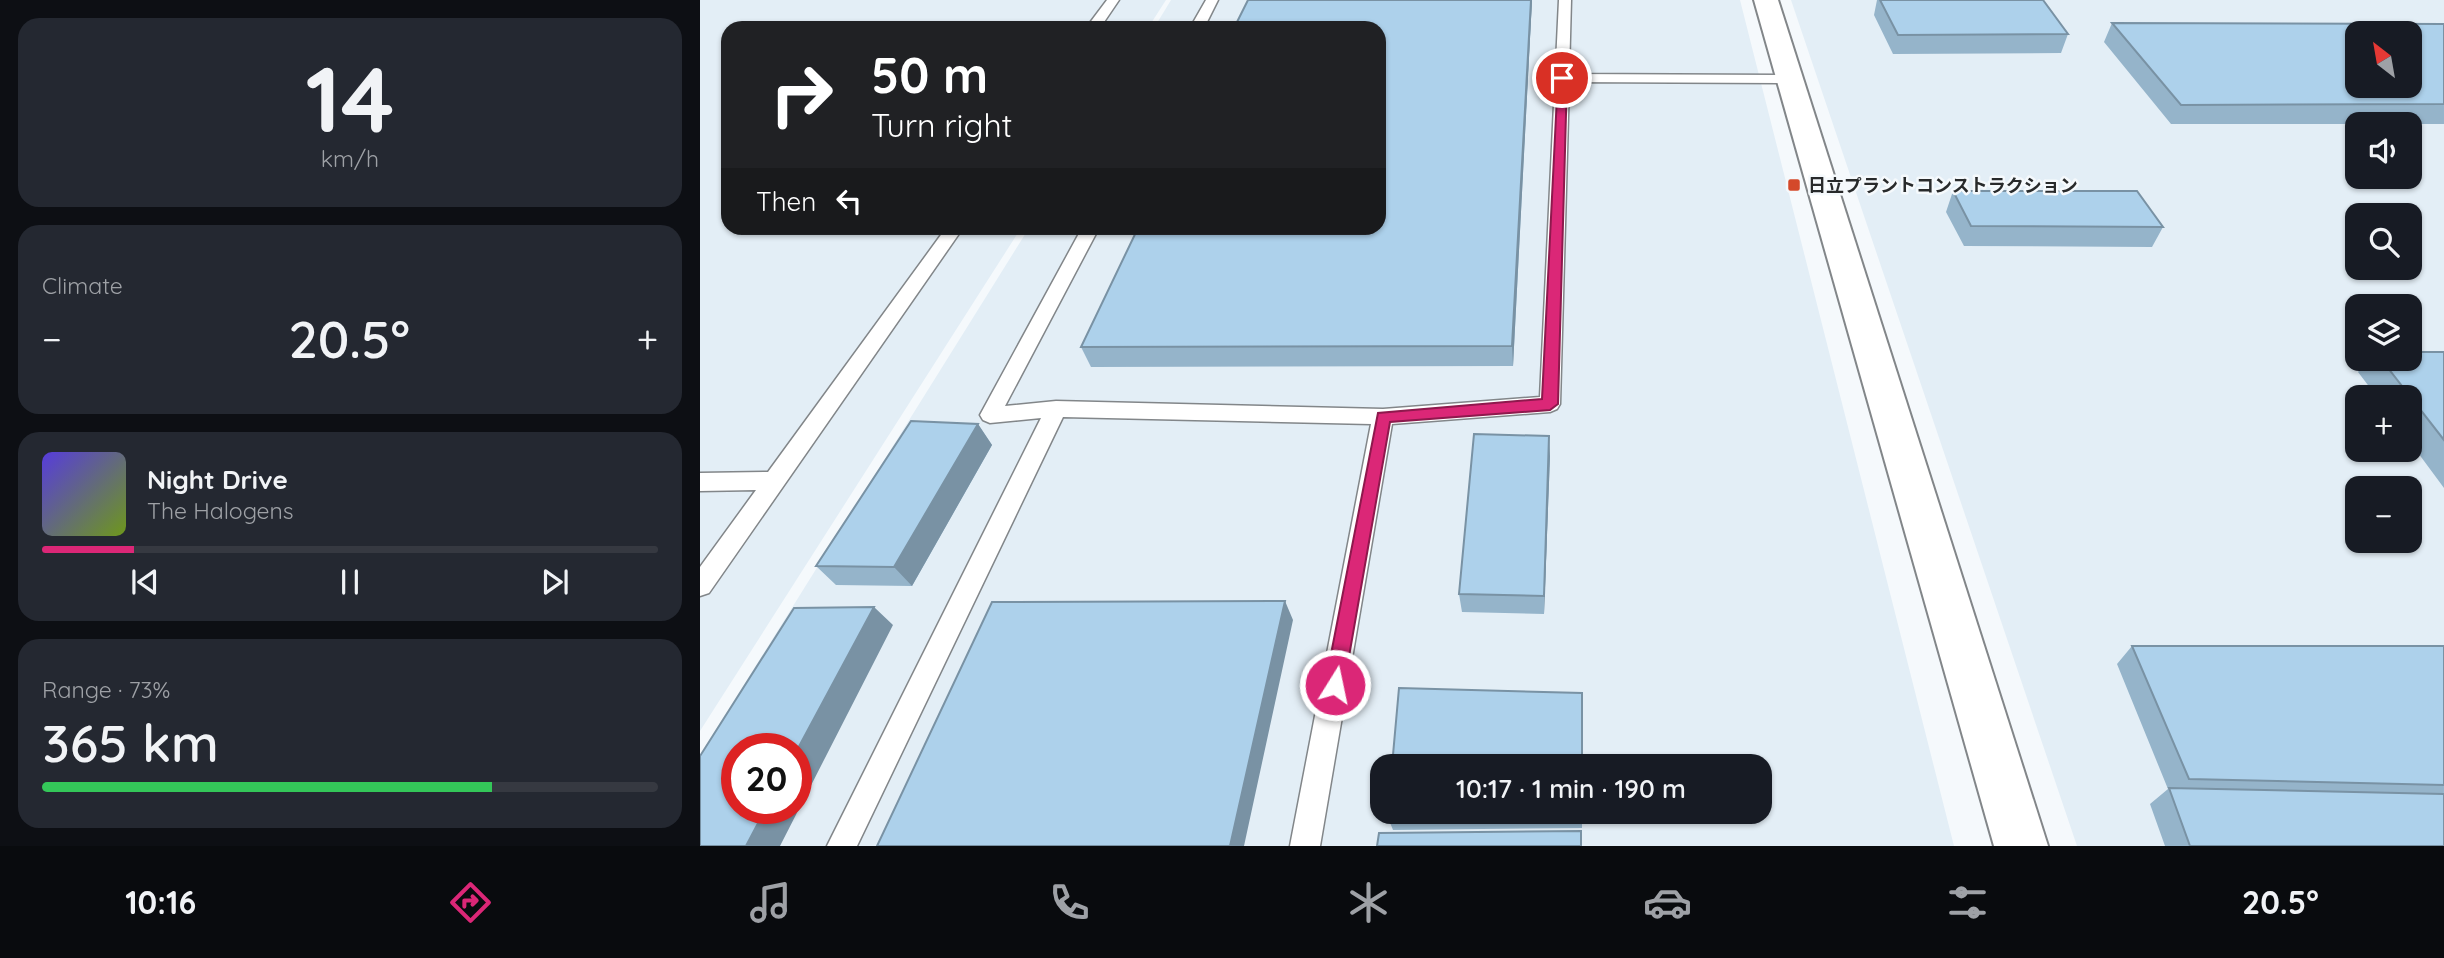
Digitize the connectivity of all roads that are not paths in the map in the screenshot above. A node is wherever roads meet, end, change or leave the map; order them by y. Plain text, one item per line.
1 (1112, 0) edge
2 (1212, 0) edge
3 (1564, 0) edge
4 (1766, 0) edge
5 (1098, 21) edge
6 (1201, 21) edge
7 (1562, 78) junction
8 (1790, 79) junction
9 (949, 235) edge
10 (1086, 235) edge
11 (1056, 409) junction
12 (1383, 417) junction
13 (775, 481) junction
14 (700, 482) edge
15 (700, 586) edge
16 (842, 846) edge
17 (1305, 846) edge
18 (2021, 846) edge

1 - 5 lane
2 - 6 lane
3 - 7 lane
4 - 8 street
7 - 8 lane
7 - 12 lane
8 - 18 street
9 - 13 lane
10 - 11 lane
11 - 12 lane
11 - 16 lane
12 - 17 lane
13 - 14 lane
13 - 15 lane

